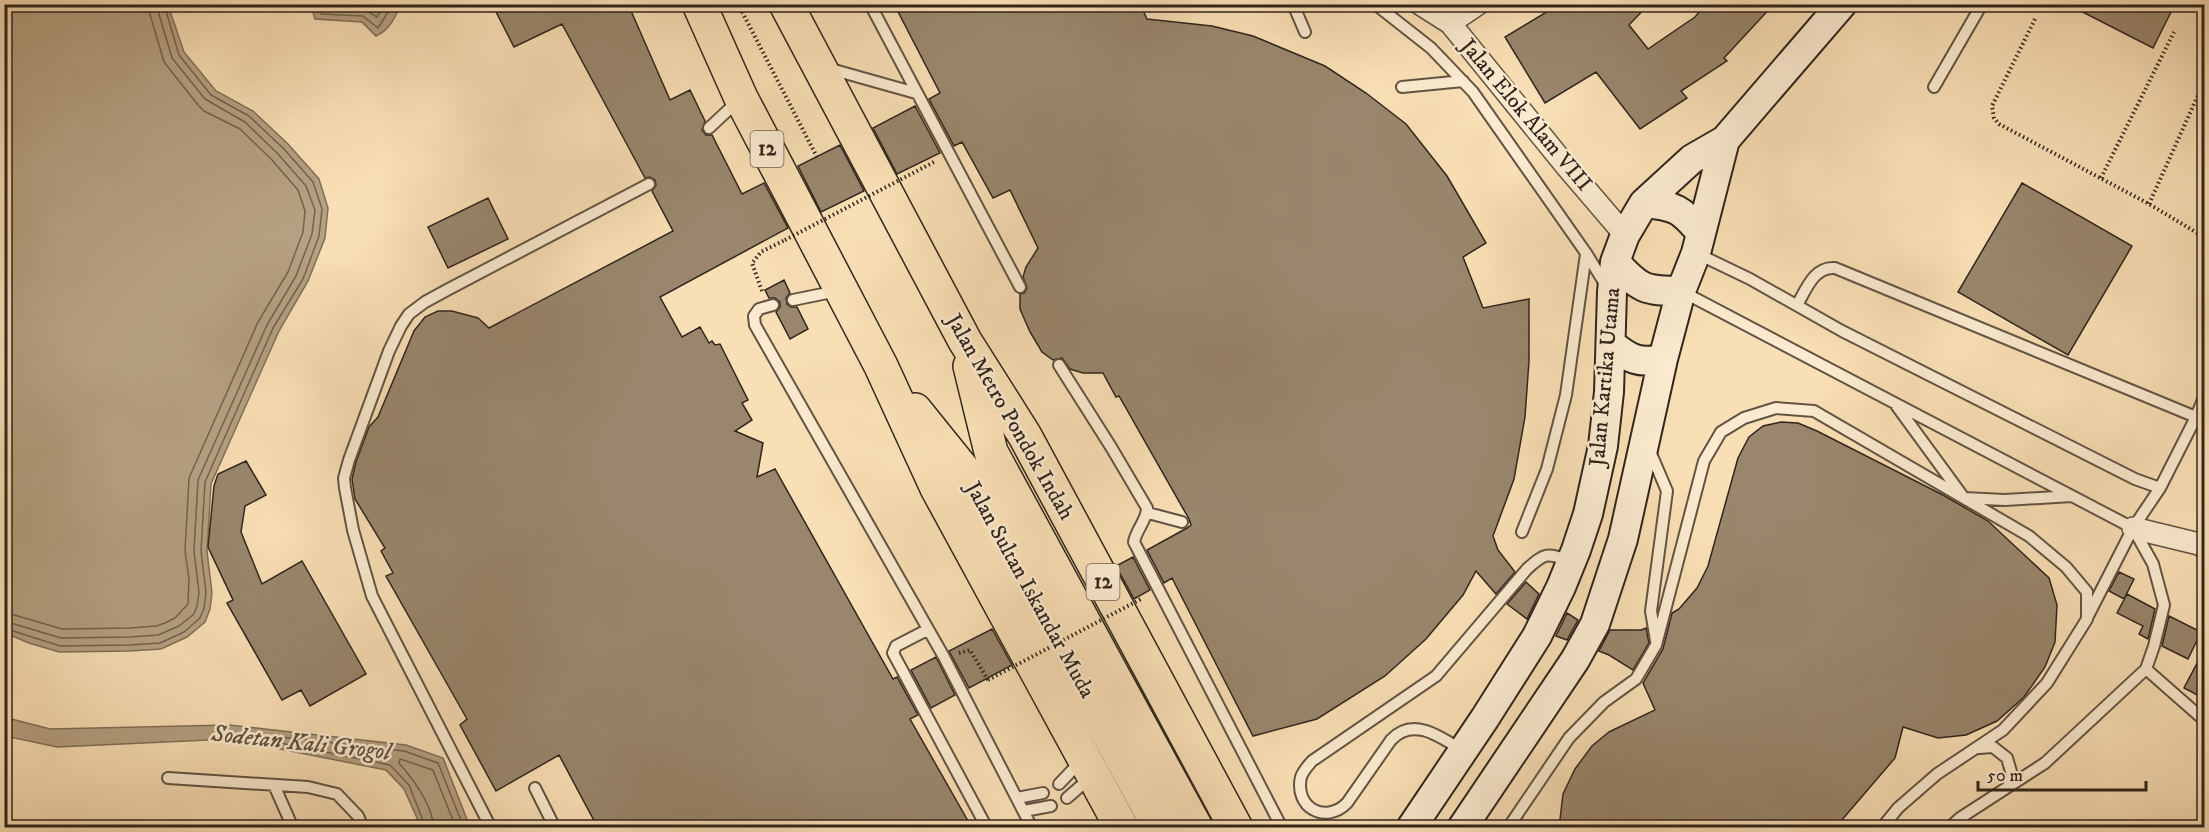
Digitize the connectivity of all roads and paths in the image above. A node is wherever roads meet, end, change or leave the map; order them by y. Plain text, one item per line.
1 (699, 4) edge
2 (738, 4) edge
3 (786, 4) edge
4 (870, 4) edge
5 (1293, 4) edge
6 (1375, 4) edge
7 (1419, 4) edge
8 (1478, 4) edge
9 (1842, 4) edge
10 (1982, 4) edge
11 (2035, 19) dead end
12 (1450, 23) junction
13 (1305, 32) dead end
14 (2174, 32) dead end
15 (818, 66) junction
16 (1463, 81) junction
17 (2205, 82) edge
18 (1402, 87) dead end
19 (1934, 87) dead end
20 (916, 93) junction
21 (741, 98) junction
22 (708, 128) dead end
23 (1725, 140) junction
24 (817, 157) dead end
25 (934, 162) dead end
26 (2101, 178) junction
27 (649, 184) dead end
28 (1644, 203) junction
29 (2149, 204) junction
30 (1625, 235) junction
31 (2205, 237) edge
32 (1698, 243) junction
33 (1586, 253) junction
34 (1615, 262) junction
35 (1020, 287) dead end
36 (840, 291) junction
37 (1681, 291) junction
38 (1612, 292) junction
39 (793, 300) dead end
40 (1797, 305) junction
41 (770, 306) joint
42 (964, 340) junction
43 (1611, 344) junction
44 (1664, 359) junction
45 (1059, 365) dead end
46 (881, 366) junction
47 (1609, 392) junction
48 (2205, 397) edge
49 (1654, 401) junction
50 (1894, 403) junction
51 (2196, 417) junction
52 (1645, 440) junction
53 (2160, 488) junction
54 (2072, 496) junction
55 (1964, 498) junction
56 (1148, 513) junction
57 (1182, 522) dead end
58 (2133, 528) junction
59 (1521, 532) dead end
60 (2205, 548) edge
61 (1571, 561) junction
62 (1141, 599) dead end
63 (2087, 619) junction
64 (927, 630) junction
65 (1656, 645) junction
66 (944, 657) junction
67 (2146, 669) junction
68 (2205, 720) edge
69 (1978, 748) junction
70 (1463, 751) junction
71 (1089, 766) junction
72 (168, 778) dead end
73 (1059, 784) dead end
74 (274, 785) junction
75 (2007, 787) junction
76 (536, 788) dead end
77 (1043, 793) dead end
78 (1017, 798) junction
79 (1067, 798) dead end
80 (1051, 806) dead end
81 (1024, 811) junction
82 (293, 828) edge
83 (363, 828) edge
84 (491, 828) edge
85 (555, 828) edge
86 (987, 828) edge
87 (1032, 828) edge
88 (1122, 828) edge
89 (1160, 828) edge
90 (1196, 828) edge
91 (1236, 828) edge
92 (1282, 828) edge
93 (1411, 828) edge
94 (1462, 828) edge
95 (1508, 828) edge
96 (1884, 828) edge
97 (1949, 828) edge

1 - 21 highway, 12
2 - 24 path
3 - 15 highway, Jalan Metro Pondok Indah / 12
4 - 20 lane
5 - 13 lane
6 - 16 lane
7 - 12 street, Jalan Elok Alam VIII
8 - 12 street
9 - 23 main road, Jalan Kartika Utama
10 - 19 lane
11 - 26 path
12 - 30 street, Jalan Elok Alam VIII
14 - 26 path
15 - 20 lane
15 - 42 highway, Jalan Metro Pondok Indah / 12
16 - 18 lane
16 - 33 lane
17 - 29 path
20 - 35 lane
21 - 22 lane
21 - 36 highway, 12
23 - 28 main road, Jalan Kartika Utama
23 - 32 main road, Jalan Kartika Utama
25 - 41 path, bridge
26 - 29 path
27 - 84 lane
28 - 30 main road, Jalan Kartika Utama
28 - 32 main road
29 - 31 path
30 - 34 main road, Jalan Kartika Utama
32 - 37 main road, Jalan Kartika Utama
32 - 40 lane
33 - 38 lane
33 - 59 lane
34 - 37 main road
34 - 38 main road, Jalan Kartika Utama
36 - 39 lane
36 - 46 highway, 12
37 - 44 main road, Jalan Kartika Utama
37 - 50 lane
38 - 43 main road, Jalan Kartika Utama
40 - 51 lane
40 - 53 lane
41 - 64 lane
42 - 90 highway, Jalan Sultan Iskandar Muda / 12
42 - 91 highway, Jalan Metro Pondok Indah / 12
43 - 44 main road
43 - 47 main road, Jalan Kartika Utama
44 - 49 main road, Jalan Kartika Utama
45 - 56 lane
46 - 71 highway, 12
46 - 89 highway, Jalan Sultan Iskandar Muda / 12
47 - 49 main road
47 - 61 main road, Jalan Kartika Utama
48 - 51 lane
49 - 52 main road, Jalan Kartika Utama
50 - 54 lane
50 - 55 lane
51 - 53 lane
52 - 65 lane
52 - 94 main road, Jalan Kartika Utama
53 - 58 lane
54 - 55 lane
54 - 58 lane
55 - 63 lane
55 - 65 lane
56 - 57 lane
56 - 92 lane
58 - 60 street
58 - 63 lane
58 - 67 lane
61 - 70 main road, Jalan Kartika Utama
61 - 70 lane
62 - 66 path, bridge
63 - 69 lane
64 - 66 lane
64 - 86 lane
65 - 95 lane
66 - 78 lane
67 - 68 lane
67 - 75 lane
69 - 75 lane
69 - 96 lane
70 - 93 main road, Jalan Kartika Utama
71 - 73 lane
71 - 79 lane
71 - 88 highway, 12
72 - 74 lane
74 - 82 lane
74 - 83 lane
75 - 97 lane
76 - 85 lane
77 - 78 lane
78 - 81 lane
80 - 81 lane
81 - 87 lane

